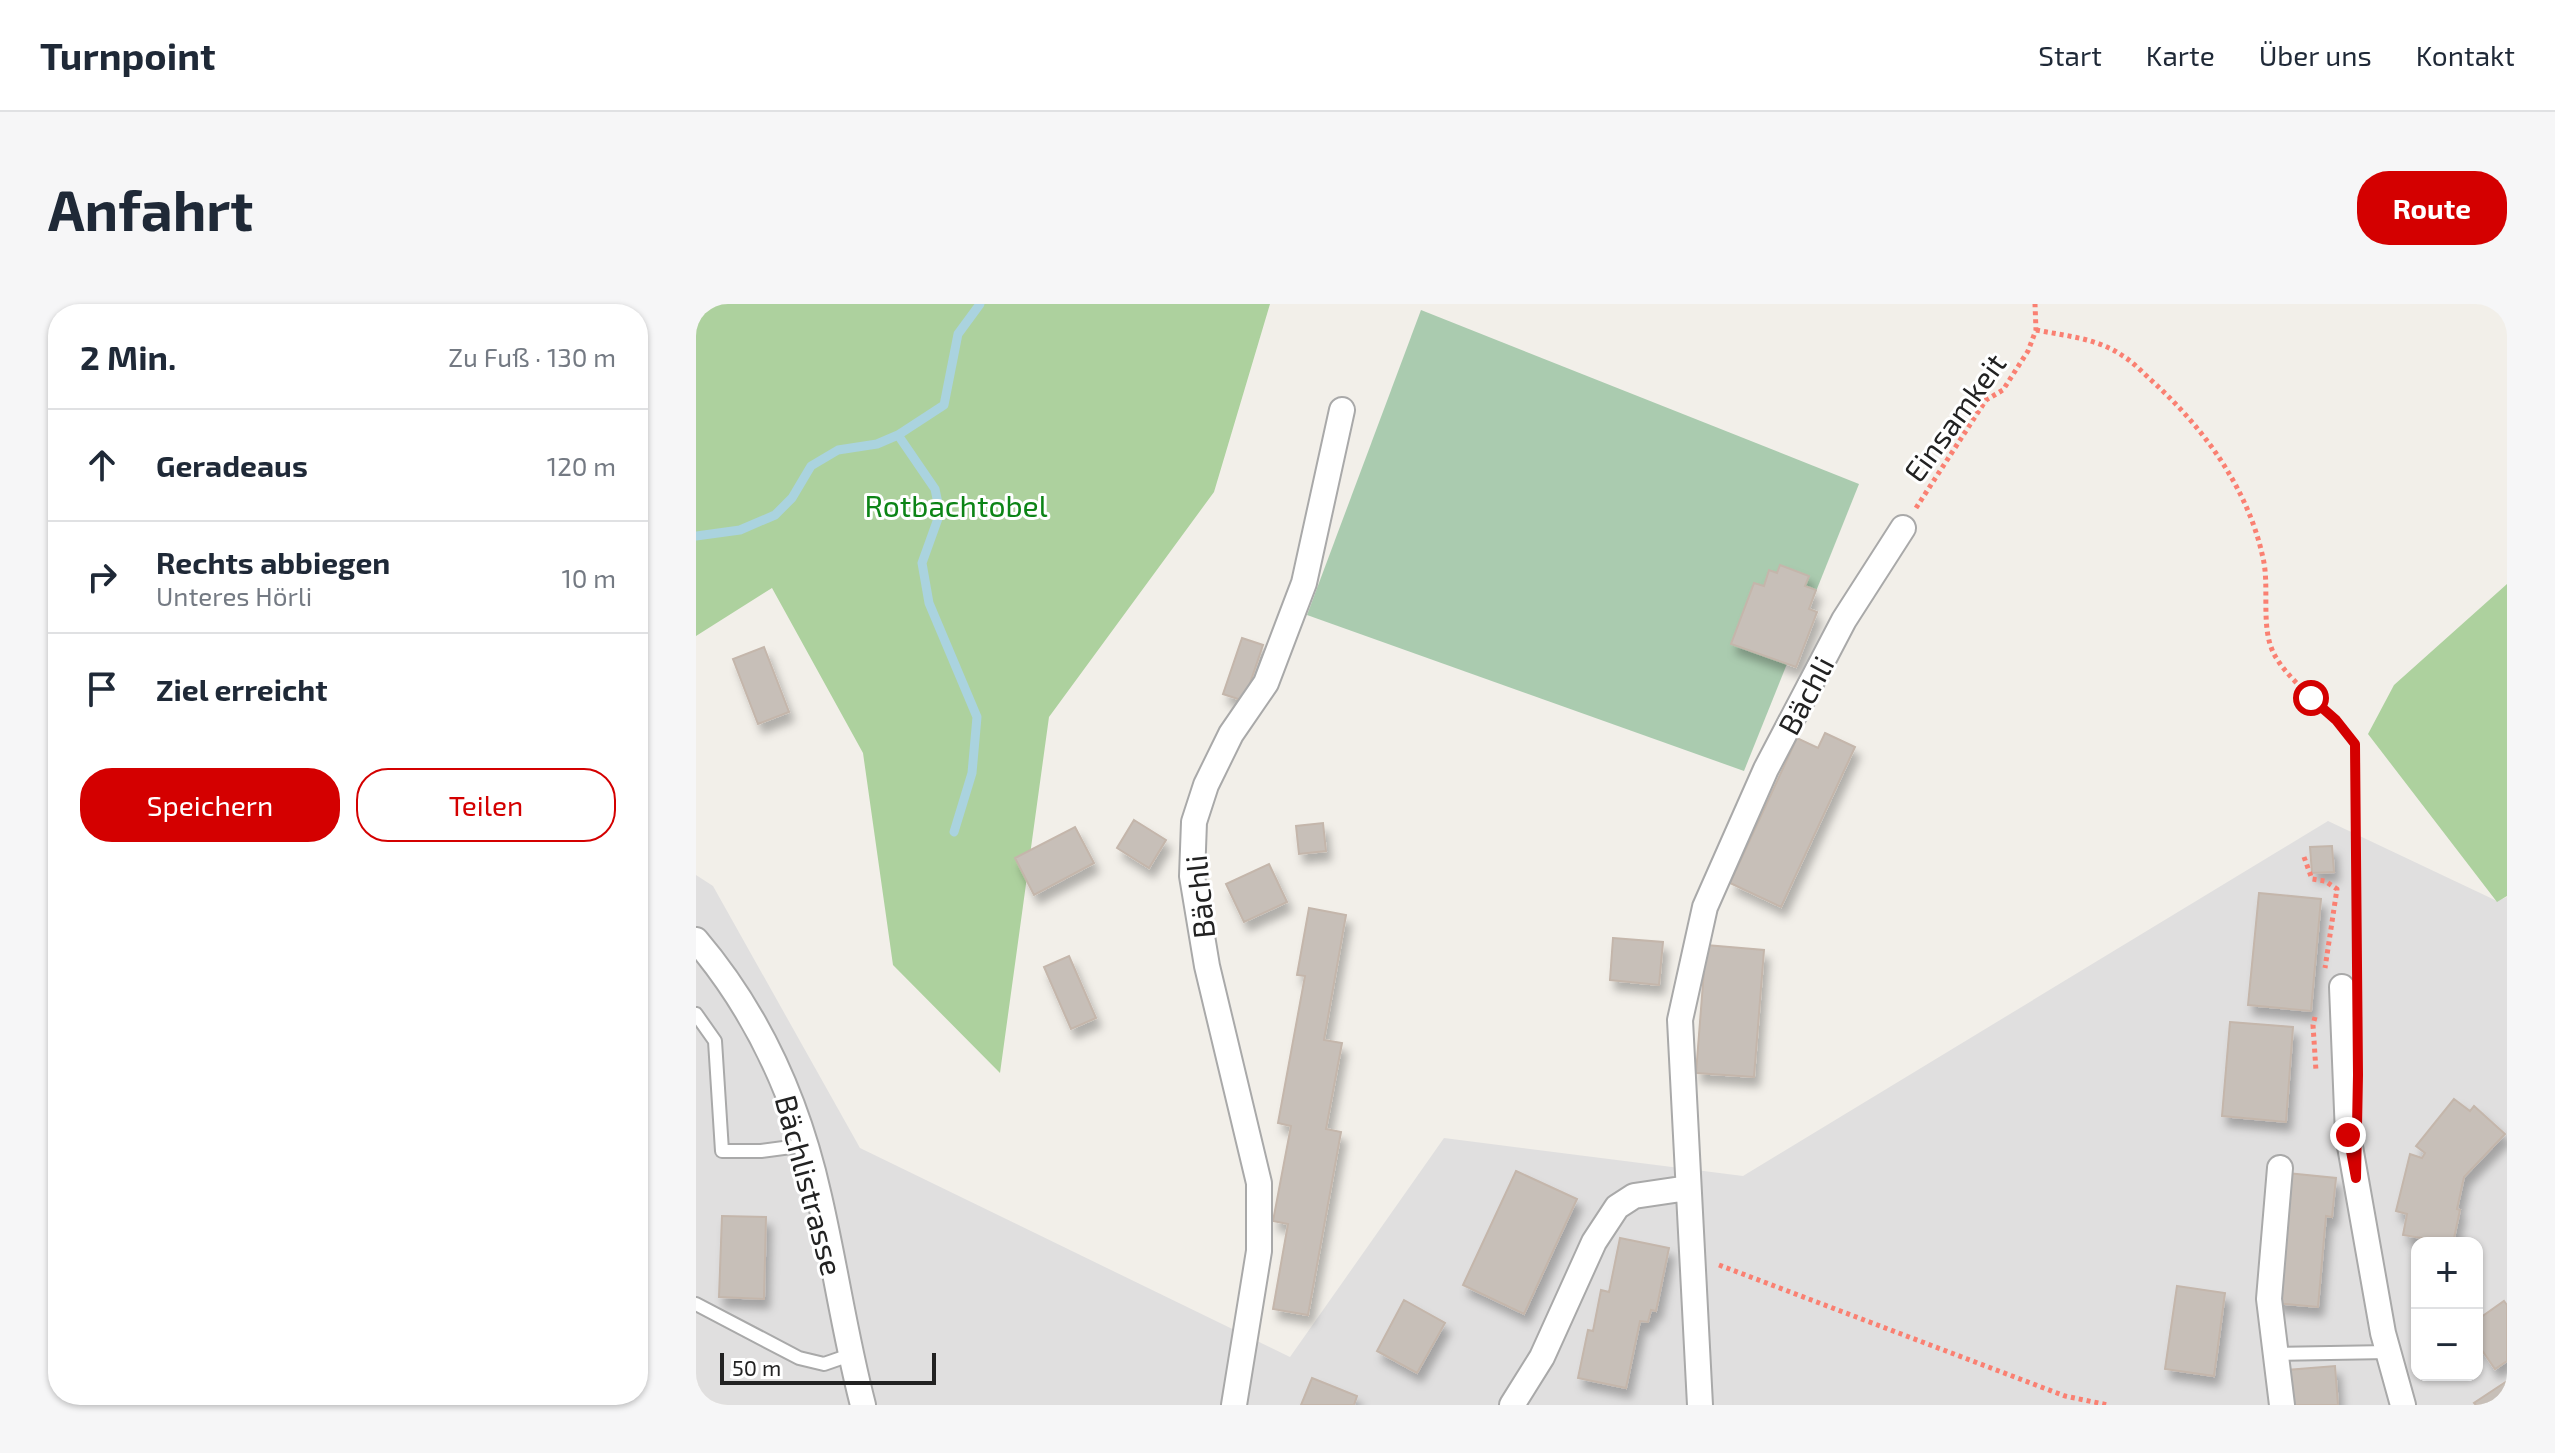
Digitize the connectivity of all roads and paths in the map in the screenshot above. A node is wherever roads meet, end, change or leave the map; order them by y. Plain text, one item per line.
1 (2035, 304) edge
2 (2036, 330) junction
3 (1342, 410) dead end
4 (1903, 528) joint
5 (696, 940) edge
6 (2350, 984) joint
7 (696, 1014) edge
8 (806, 1145) junction
9 (2280, 1168) dead end
10 (1688, 1188) junction
11 (1692, 1255) junction
12 (696, 1304) edge
13 (2389, 1352) junction
14 (2275, 1354) junction
15 (850, 1355) junction
16 (863, 1405) edge
17 (1234, 1405) edge
18 (1512, 1405) edge
19 (1700, 1405) edge
20 (2108, 1405) edge
21 (2282, 1405) edge
22 (2403, 1405) edge

1 - 2 path
2 - 4 path, Einsamkeit
2 - 6 path
3 - 17 street, Bächli
4 - 10 street, Bächli
5 - 8 street, Bächlistrasse
6 - 13 street
7 - 8 lane
8 - 15 street, Bächlistrasse
9 - 14 street
10 - 11 street, Bächli
10 - 18 street
11 - 19 street, Bächli
11 - 20 path
12 - 15 lane
13 - 14 lane
13 - 22 street
14 - 21 street
15 - 16 street, Bächlistrasse

